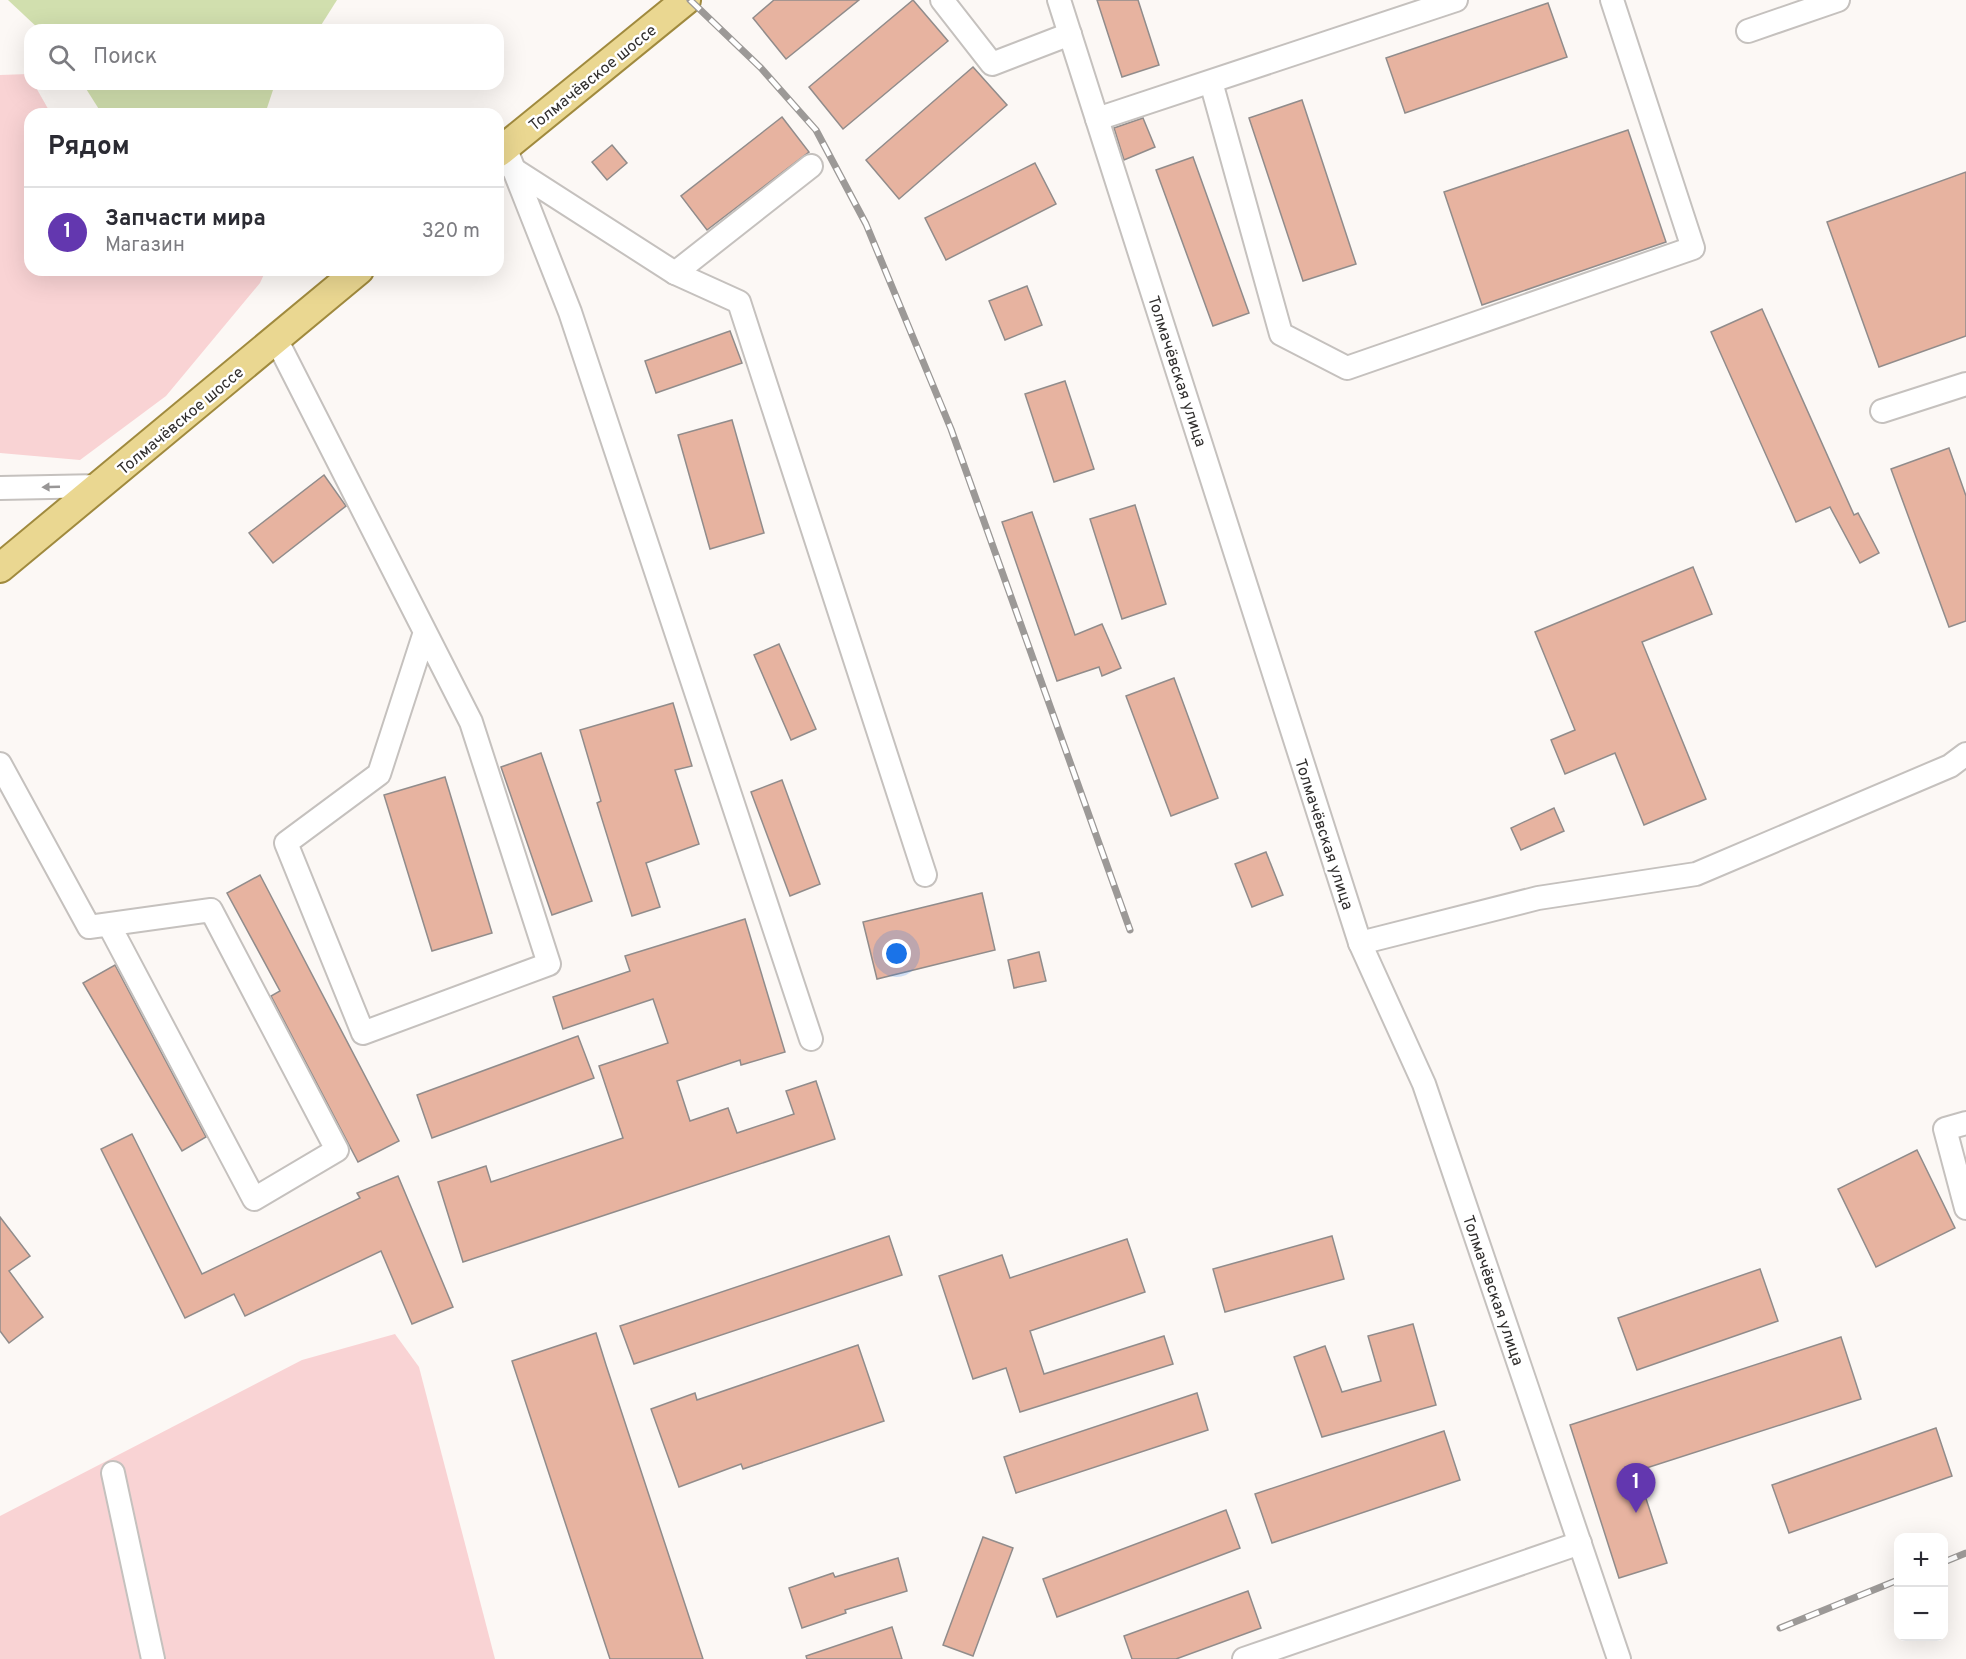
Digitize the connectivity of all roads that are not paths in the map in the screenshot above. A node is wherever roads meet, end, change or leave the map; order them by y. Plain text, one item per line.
1 (686, 0) edge
2 (942, 0) edge
3 (1059, 0) edge
4 (1456, 0) edge
5 (1612, 0) edge
6 (1838, 0) edge
7 (1748, 31) dead end
8 (1070, 34) junction
9 (1210, 82) junction
10 (1097, 119) junction
11 (505, 156) edge
12 (812, 166) dead end
13 (675, 273) junction
14 (352, 276) edge
15 (276, 339) junction
16 (1966, 384) edge
17 (1882, 411) dead end
18 (101, 486) junction
19 (0, 488) edge
20 (0, 568) edge
21 (425, 632) junction
22 (1966, 754) edge
23 (0, 764) edge
24 (925, 875) dead end
25 (109, 925) junction
26 (1360, 943) junction
27 (811, 1039) dead end
28 (1966, 1123) edge
29 (1966, 1208) edge
30 (113, 1473) dead end
31 (1580, 1544) junction
32 (153, 1659) edge
33 (1244, 1659) edge
34 (1619, 1659) edge

1 - 11 main road, Толмачёвское шоссе
2 - 8 street
3 - 8 street, Толмачёвская улица
4 - 9 street
5 - 9 street
6 - 7 street
8 - 10 street, Толмачёвская улица
9 - 10 street
10 - 26 street, Толмачёвская улица
11 - 13 street
11 - 27 street
12 - 13 street
13 - 24 street
14 - 15 main road, Толмачёвское шоссе
15 - 18 main road, Толмачёвское шоссе
15 - 21 street
16 - 17 street
18 -> 19 street
18 - 20 main road, Толмачёвское шоссе
21 - 21 street
22 - 26 street
23 - 25 street
25 - 25 street
26 - 31 street, Толмачёвская улица
28 - 29 street
30 - 32 street
31 - 33 street
31 - 34 street, Толмачёвская улица

